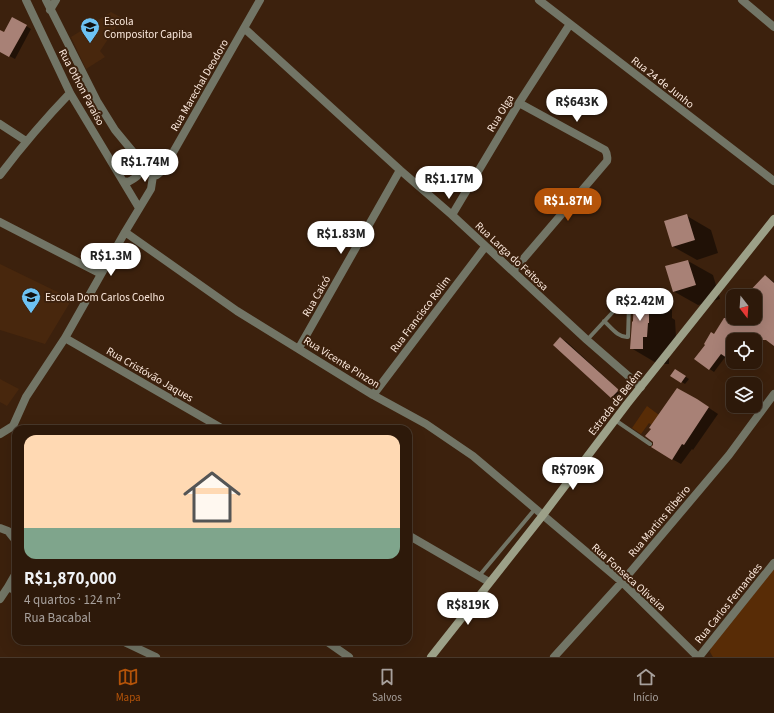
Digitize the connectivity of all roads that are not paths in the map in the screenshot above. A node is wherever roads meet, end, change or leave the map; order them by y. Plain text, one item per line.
1 (26, 0) edge
2 (46, 0) edge
3 (56, 0) edge
4 (260, 0) edge
5 (538, 0) edge
6 (742, 0) edge
7 (50, 10) junction
8 (570, 24) junction
9 (244, 28) junction
10 (774, 28) edge
11 (70, 93) junction
12 (519, 103) junction
13 (0, 124) edge
14 (26, 141) junction
15 (140, 161) junction
16 (400, 170) junction
17 (0, 174) edge
18 (153, 176) junction
19 (123, 181) junction
20 (774, 181) edge
21 (139, 208) junction
22 (452, 215) junction
23 (774, 219) edge
24 (0, 222) edge
25 (125, 232) junction
26 (485, 246) junction
27 (513, 271) junction
28 (101, 274) junction
29 (604, 321) junction
30 (65, 338) junction
31 (587, 340) junction
32 (299, 348) junction
33 (640, 387) junction
34 (774, 394) edge
35 (373, 395) junction
36 (615, 420) junction
37 (15, 425) edge
38 (216, 425) edge
39 (12, 429) edge
40 (0, 434) edge
41 (650, 444) dead end
42 (535, 509) junction
43 (543, 516) junction
44 (0, 528) edge
45 (12, 536) edge
46 (412, 537) edge
47 (774, 563) edge
48 (478, 576) junction
49 (489, 582) junction
50 (622, 582) junction
51 (12, 589) edge
52 (0, 599) edge
53 (130, 645) edge
54 (332, 645) edge
55 (156, 657) edge
56 (349, 657) edge
57 (430, 657) edge
58 (554, 657) edge
59 (698, 657) edge

1 - 11 street, Rua Othon Paraíso
2 - 7 street, Rua Othon Paraíso
3 - 7 street
4 - 9 street, Rua Marechal Deodoro
5 - 8 street, Rua 24 de Junho
6 - 10 street
7 - 15 street, Rua Othon Paraíso
8 - 12 street, Rua Olga
8 - 20 street, Rua 24 de Junho
9 - 16 street, Rua Larga do Feitosa
9 - 18 street, Rua Marechal Deodoro
11 - 14 street
11 - 19 street, Rua Othon Paraíso
12 - 22 street, Rua Olga
12 - 27 street
13 - 14 street
14 - 17 street
15 - 18 street, Rua Othon Paraíso
15 - 19 street
16 - 22 street, Rua Larga do Feitosa
16 - 32 street, Rua Caicó
18 - 21 street
19 - 21 street, Rua Othon Paraíso
21 - 25 street
22 - 26 street, Rua Larga do Feitosa
23 - 33 main road, Estrada de Belém
24 - 28 street
25 - 28 street
25 - 32 street, Rua Vicente Pinzon
26 - 27 street, Rua Larga do Feitosa
26 - 35 street, Rua Francisco Rolim
27 - 31 street, Rua Larga do Feitosa
28 - 30 street
29 - 29 lane
29 - 31 lane
30 - 37 street
30 - 38 street, Rua Cristóvão Jaques
31 - 33 street, Rua Larga do Feitosa
32 - 35 street, Rua Vicente Pinzon
33 - 36 main road, Estrada de Belém
34 - 50 street, Rua Martins Ribeiro
35 - 42 street, Rua Vicente Pinzon
36 - 41 lane
36 - 43 main road, Estrada de Belém
39 - 40 street
42 - 43 street, Rua Vicente Pinzon
42 - 48 lane
43 - 49 main road, Estrada de Belém
43 - 50 street, Rua Fonseca Oliveira
44 - 45 street
46 - 48 street
47 - 59 street, Rua Carlos Fernandes
48 - 49 street
49 - 57 main road, Estrada de Belém
50 - 58 street, Rua Martins Ribeiro
50 - 59 street, Rua Fonseca Oliveira
51 - 52 street
53 - 55 street
54 - 56 street

